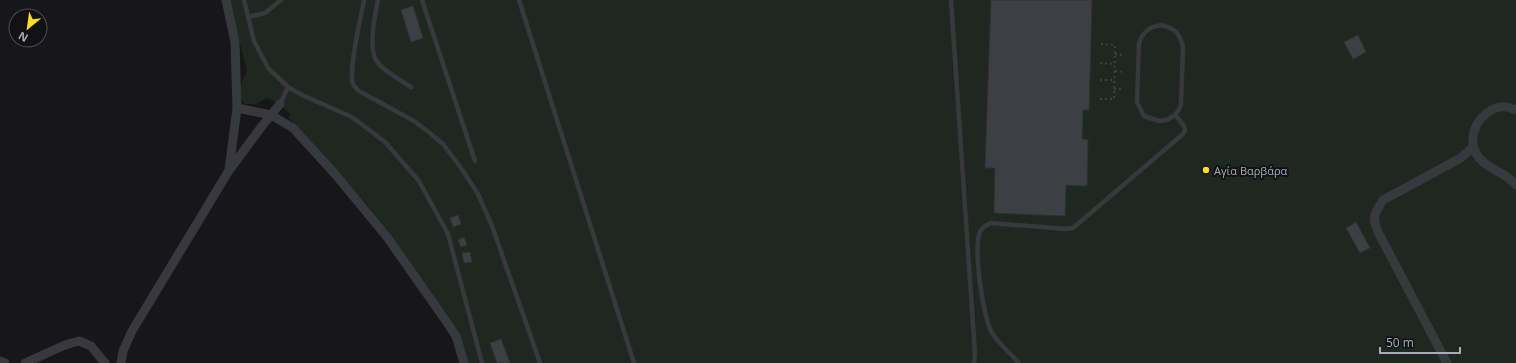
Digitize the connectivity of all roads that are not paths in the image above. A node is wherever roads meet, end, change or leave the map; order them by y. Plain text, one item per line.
1 (226, 0) edge
2 (244, 0) edge
3 (281, 0) edge
4 (364, 0) edge
5 (378, 0) edge
6 (422, 0) edge
7 (519, 0) edge
8 (951, 0) edge
9 (248, 17) junction
10 (288, 87) junction
11 (411, 87) dead end
12 (280, 104) joint
13 (237, 108) junction
14 (1516, 110) edge
15 (271, 115) junction
16 (1175, 115) junction
17 (1473, 147) junction
18 (475, 161) dead end
19 (228, 172) junction
20 (1516, 185) edge
21 (0, 361) edge
22 (5, 363) edge
23 (25, 363) edge
24 (105, 363) edge
25 (122, 363) edge
26 (464, 363) edge
27 (482, 363) edge
28 (540, 363) edge
29 (634, 363) edge
30 (974, 363) edge
31 (1019, 363) edge
32 (1447, 363) edge

1 - 13 street
2 - 9 lane
3 - 9 lane
4 - 28 lane
5 - 11 lane
6 - 18 lane
7 - 29 lane
8 - 30 lane
9 - 10 lane
10 - 12 lane
10 - 27 lane
12 - 15 street
13 - 15 street
13 - 19 street
14 - 17 street
15 - 19 street
15 - 26 street
16 - 16 lane
16 - 31 lane
17 - 20 street
17 - 32 street
19 - 25 street
21 - 22 street
23 - 24 street

